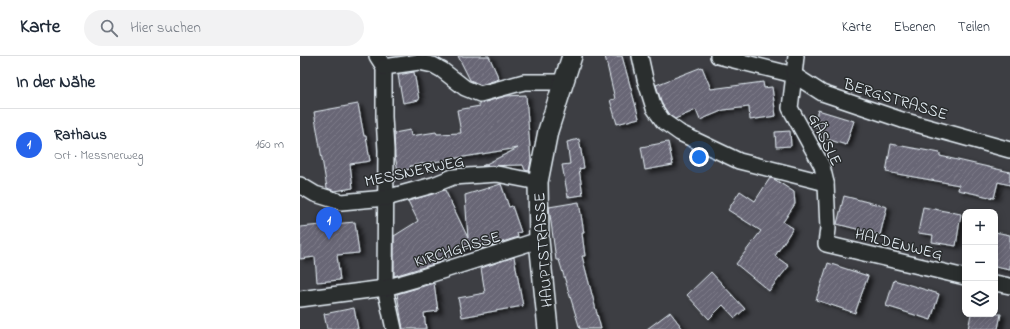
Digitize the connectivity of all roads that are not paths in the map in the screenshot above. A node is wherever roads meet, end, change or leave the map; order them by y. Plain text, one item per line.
1 (572, 56) edge
2 (640, 56) edge
3 (718, 56) edge
4 (796, 56) edge
5 (381, 61) edge
6 (794, 75) junction
7 (563, 82) junction
8 (1010, 150) edge
9 (538, 182) junction
10 (826, 183) junction
11 (300, 186) edge
12 (386, 198) junction
13 (538, 240) junction
14 (826, 244) joint
15 (962, 276) edge
16 (998, 284) edge
17 (1010, 286) edge
18 (385, 288) junction
19 (300, 299) edge
20 (394, 329) edge
21 (548, 329) edge

1 - 7 street, HAUPTSTRASSE
2 - 10 street
3 - 6 street, BERGSTRASSE
4 - 6 street
5 - 7 street
5 - 12 street
6 - 8 street, BERGSTRASSE
6 - 10 street, GÄSSLE
7 - 9 street, HAUPTSTRASSE
9 - 12 street, MESSNERWEG
9 - 13 street, HAUPTSTRASSE
10 - 14 street, GÄSSLE
11 - 12 street, MESSNERWEG
12 - 18 street
13 - 18 street, KIRCHGASSE
13 - 21 street, HAUPTSTRASSE
14 - 15 street, HALDENWEG
16 - 17 street
18 - 19 street, KIRCHGASSE
18 - 20 street

